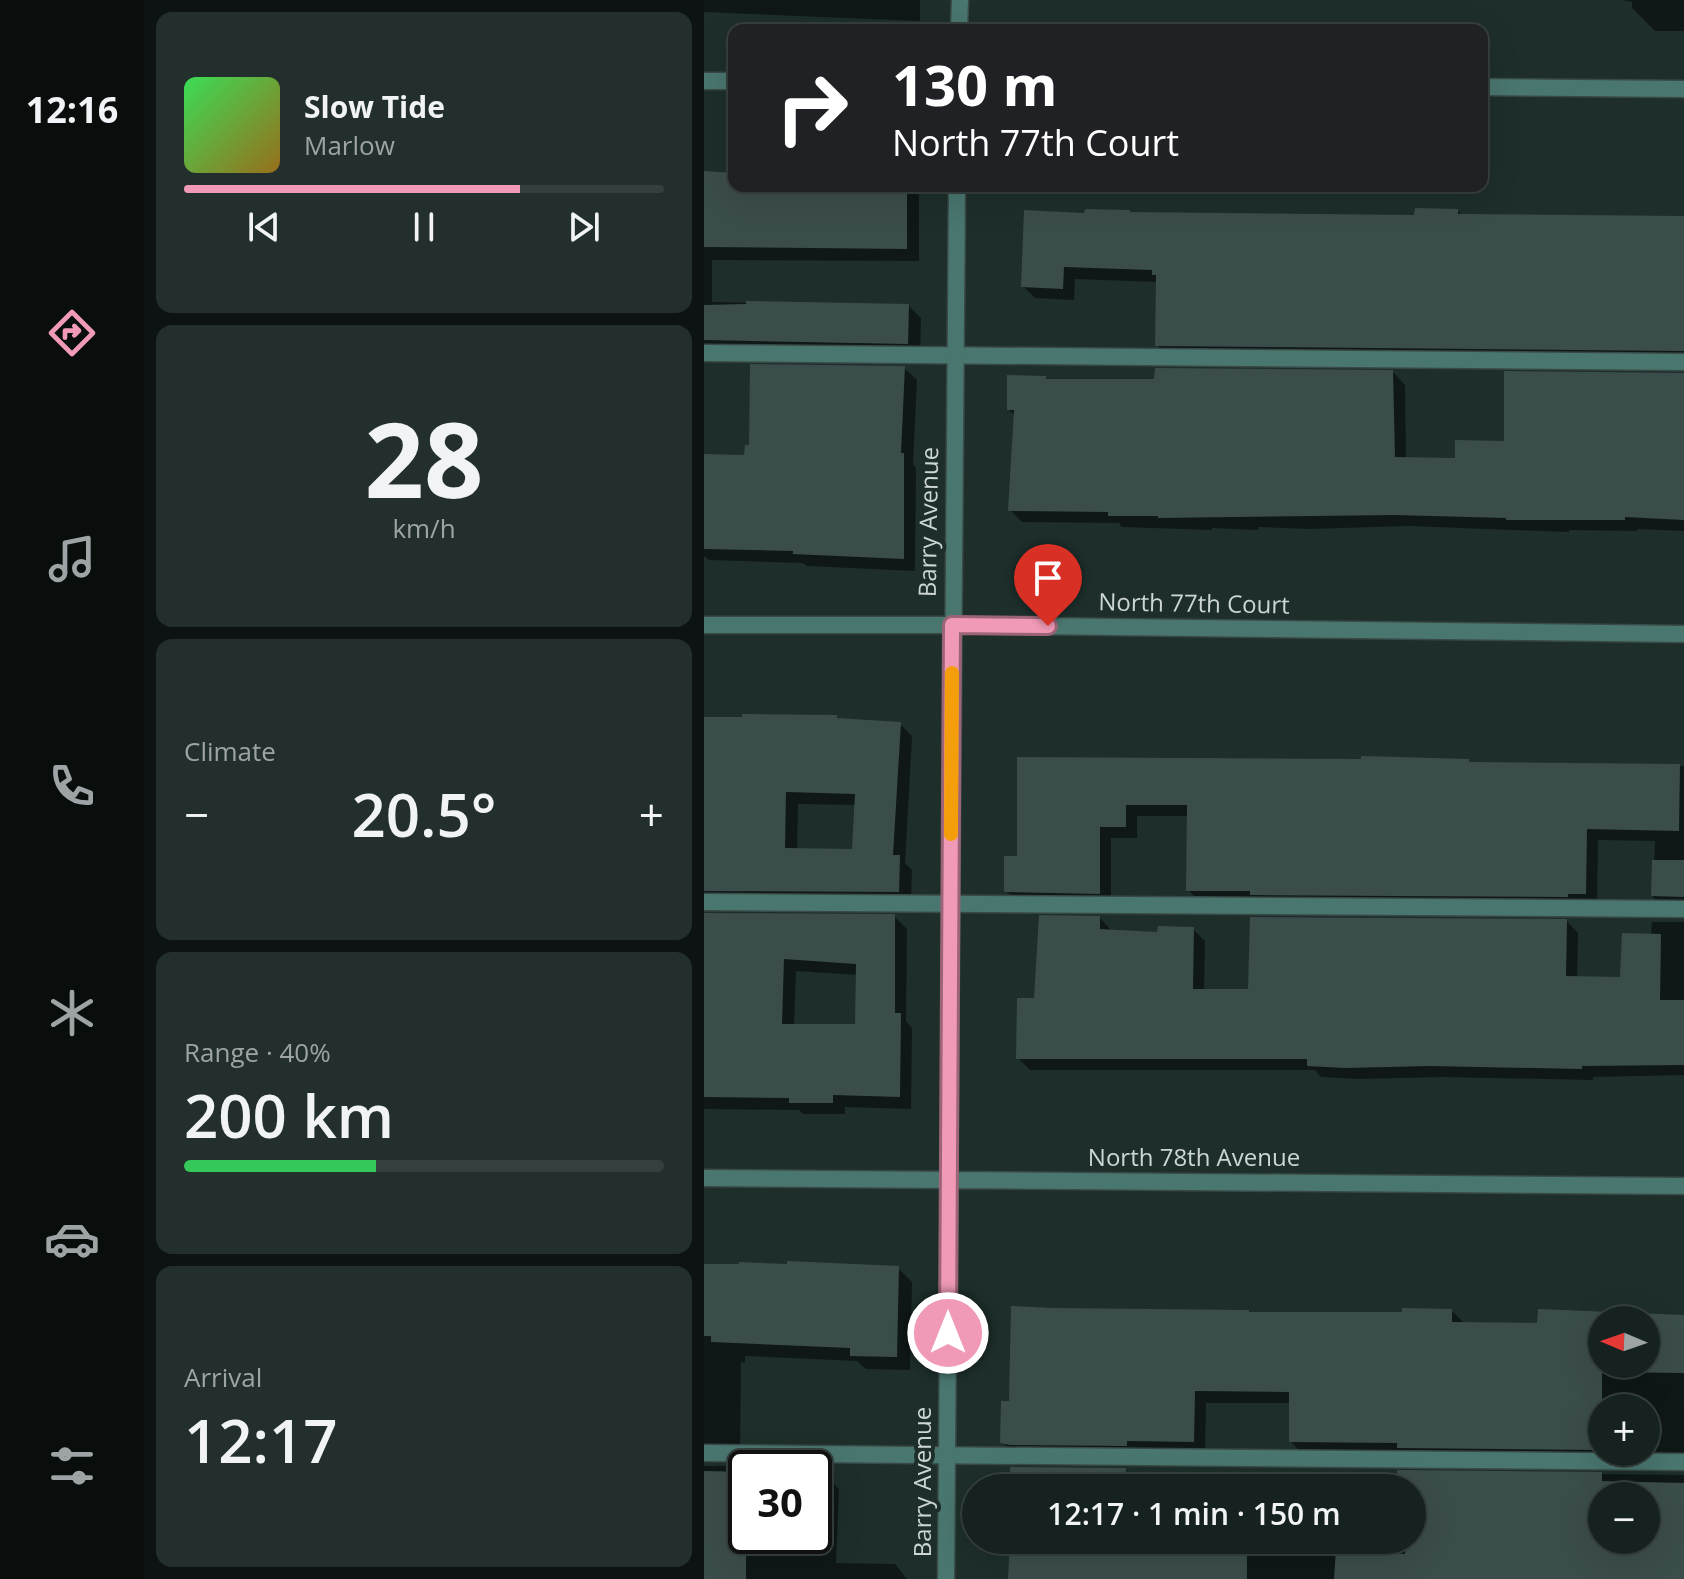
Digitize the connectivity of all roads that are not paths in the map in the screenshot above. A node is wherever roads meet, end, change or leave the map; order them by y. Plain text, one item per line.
1 (960, 0) edge
2 (959, 24) edge
3 (704, 81) edge
4 (728, 81) edge
5 (1488, 87) edge
6 (1684, 89) edge
7 (957, 192) edge
8 (704, 353) edge
9 (955, 356) junction
10 (1684, 362) edge
11 (704, 625) edge
12 (952, 625) junction
13 (1684, 634) edge
14 (704, 902) edge
15 (951, 905) junction
16 (1684, 909) edge
17 (704, 1178) edge
18 (949, 1180) junction
19 (1684, 1186) edge
20 (704, 1453) edge
21 (947, 1455) junction
22 (1684, 1462) edge
23 (946, 1579) edge

1 - 2 street
3 - 4 street
5 - 6 street
7 - 9 street, Barry Avenue
8 - 9 street
9 - 10 street
9 - 12 street, Barry Avenue
11 - 12 street, North 77th Court
12 - 13 street, North 77th Court
12 - 15 street, Barry Avenue
14 - 15 street
15 - 16 street
15 - 18 street, Barry Avenue
17 - 18 street, North 78th Avenue
18 - 19 street, North 78th Avenue
18 - 21 street, Barry Avenue
20 - 21 street
21 - 22 street
21 - 23 street, Barry Avenue

